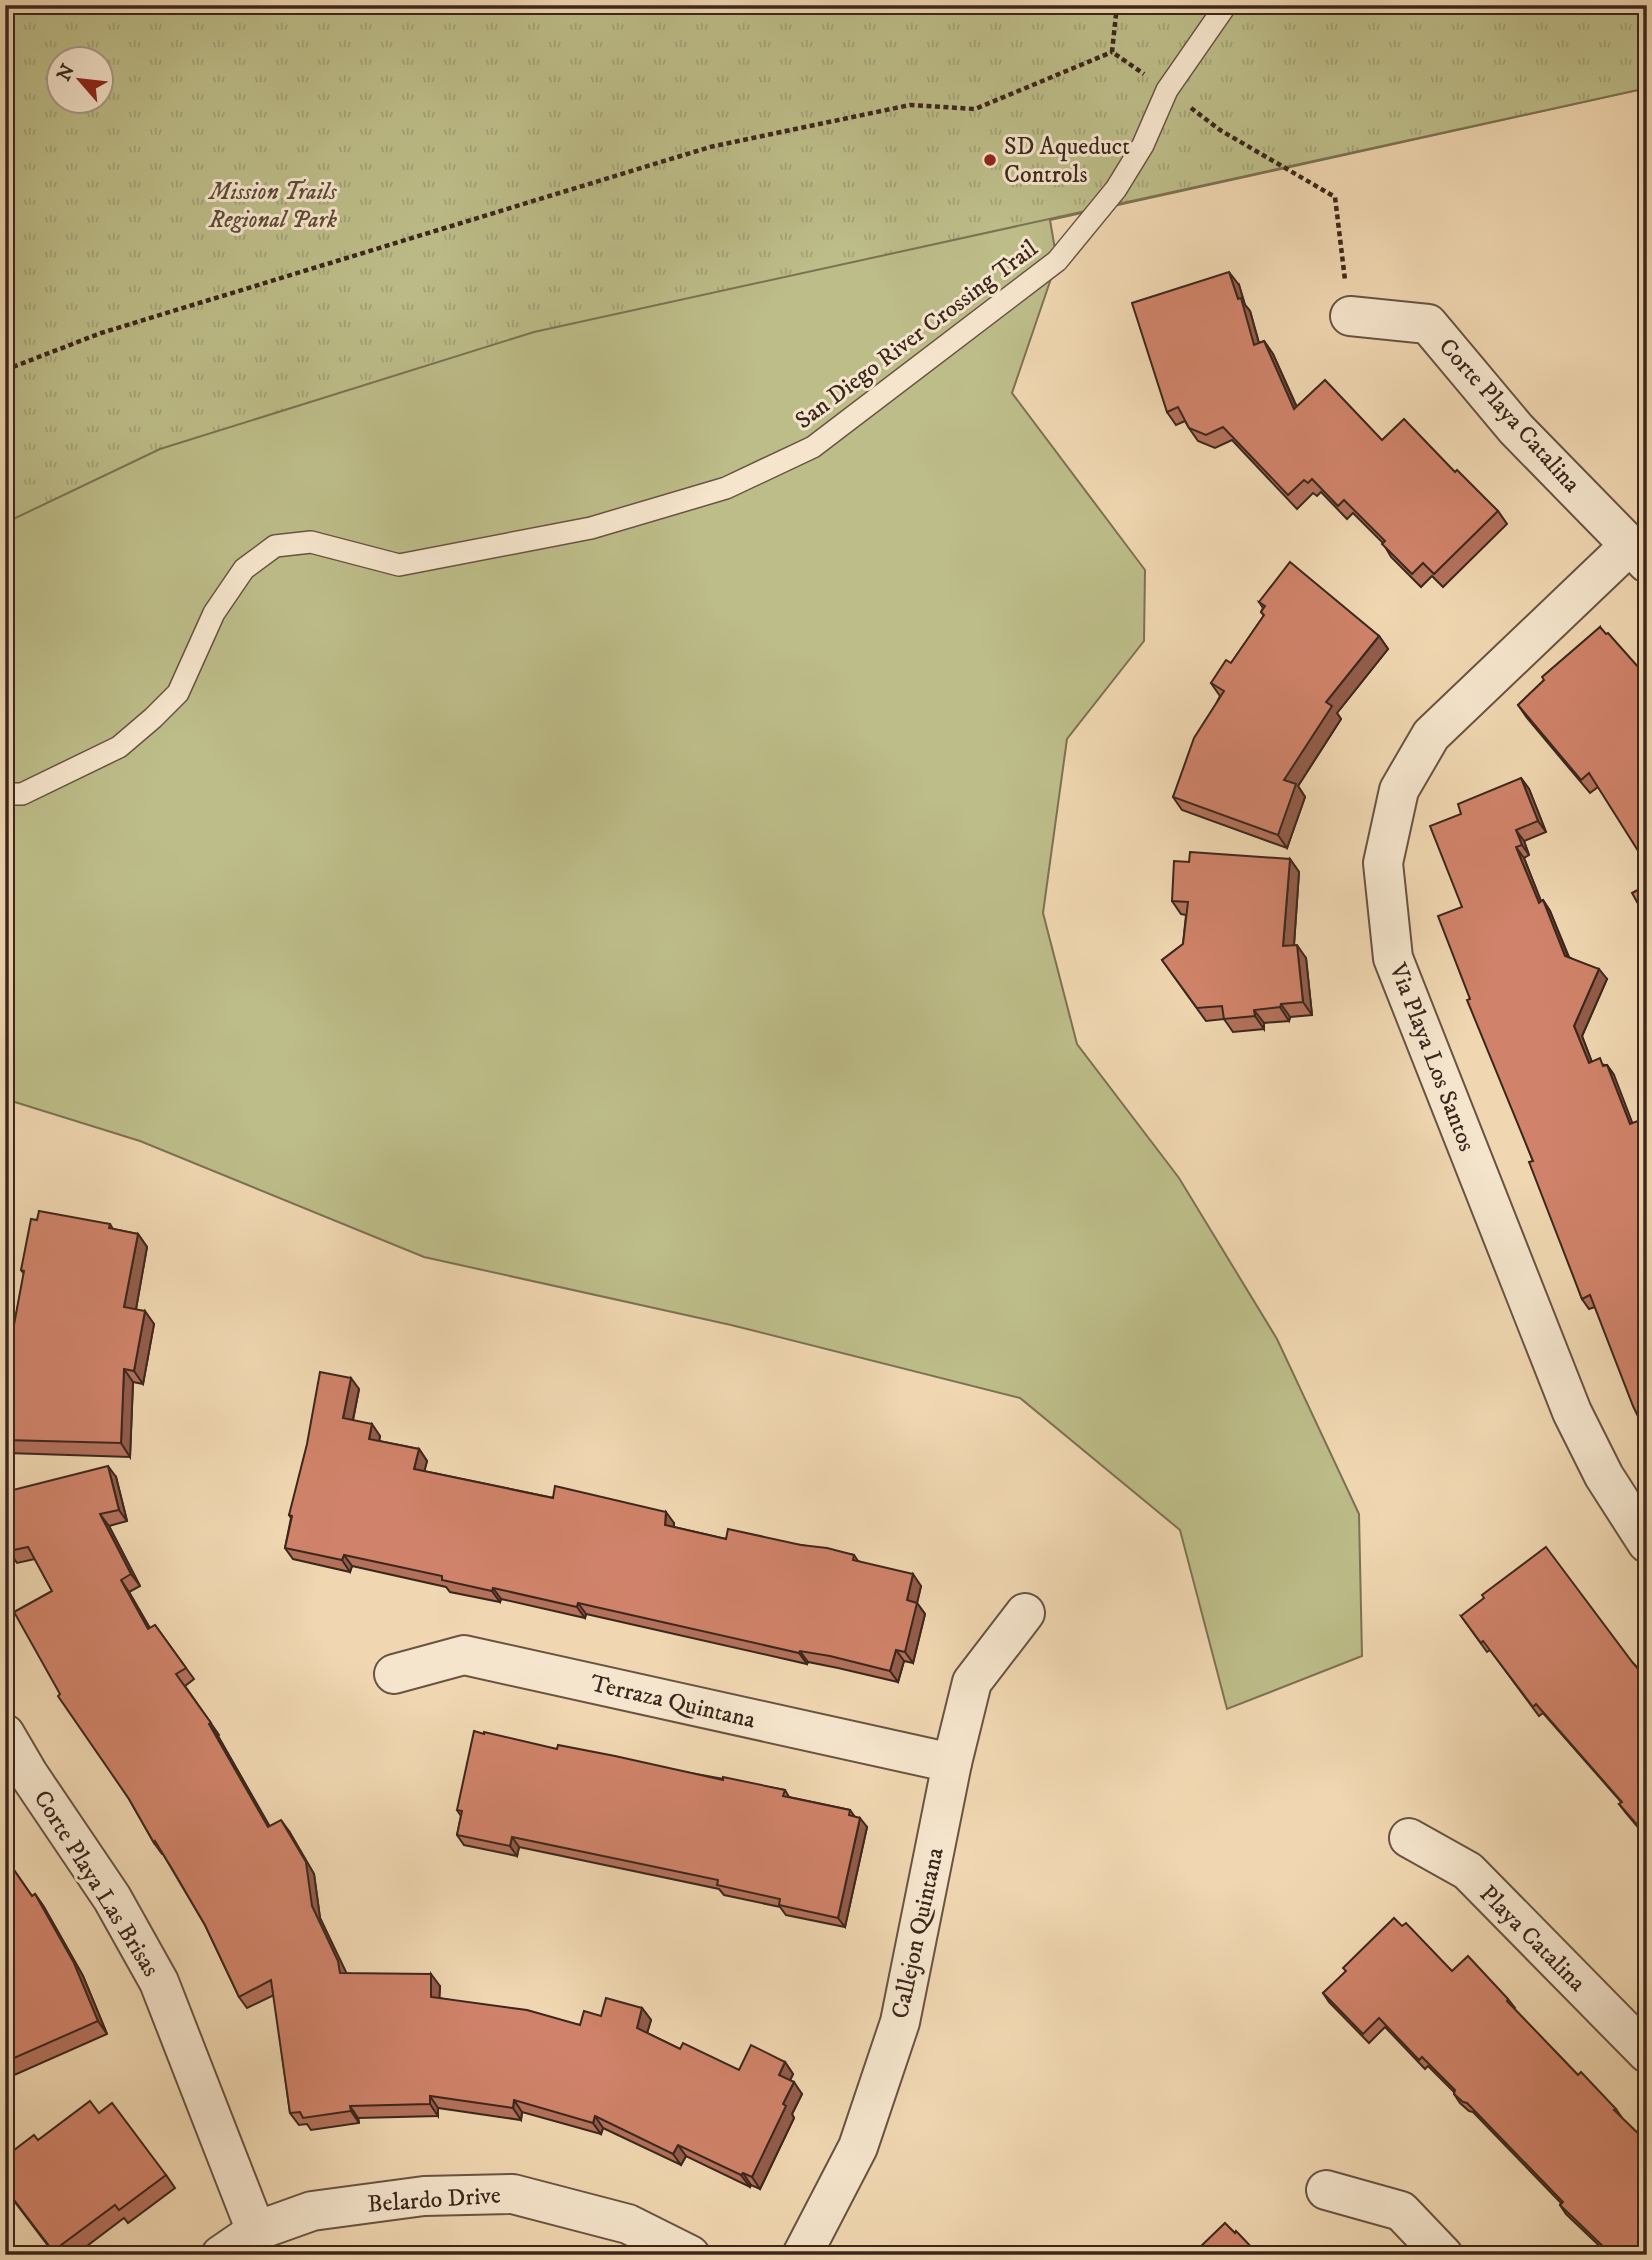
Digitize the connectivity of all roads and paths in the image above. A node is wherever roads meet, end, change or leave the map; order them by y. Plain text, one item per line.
1 (1117, 5) edge
2 (1226, 5) edge
3 (1112, 52) junction
4 (1167, 90) junction
5 (1350, 316) joint
6 (5, 370) edge
7 (1638, 554) edge
8 (5, 794) edge
9 (1647, 1542) edge
10 (1025, 1613) dead end
11 (394, 1674) dead end
12 (5, 1734) edge
13 (953, 1763) junction
14 (1409, 1838) dead end
15 (1647, 2053) edge
16 (1326, 2190) dead end
17 (256, 2231) junction
18 (221, 2255) edge
19 (690, 2255) edge
20 (802, 2255) edge
21 (1443, 2255) edge

1 - 3 path
2 - 4 lane, San Diego River Crossing Trail
3 - 4 path
3 - 6 path
4 - 5 path
4 - 8 lane, San Diego River Crossing Trail
5 - 7 street, Corte Playa Catalina
7 - 9 street, Via Playa Los Santos
10 - 13 street, Callejon Quintana
11 - 13 street, Terraza Quintana
12 - 17 street, Corte Playa Las Brisas
13 - 20 street, Callejon Quintana
14 - 15 street, Playa Catalina
16 - 21 street
17 - 18 street, Belardo Drive
17 - 19 street, Belardo Drive

